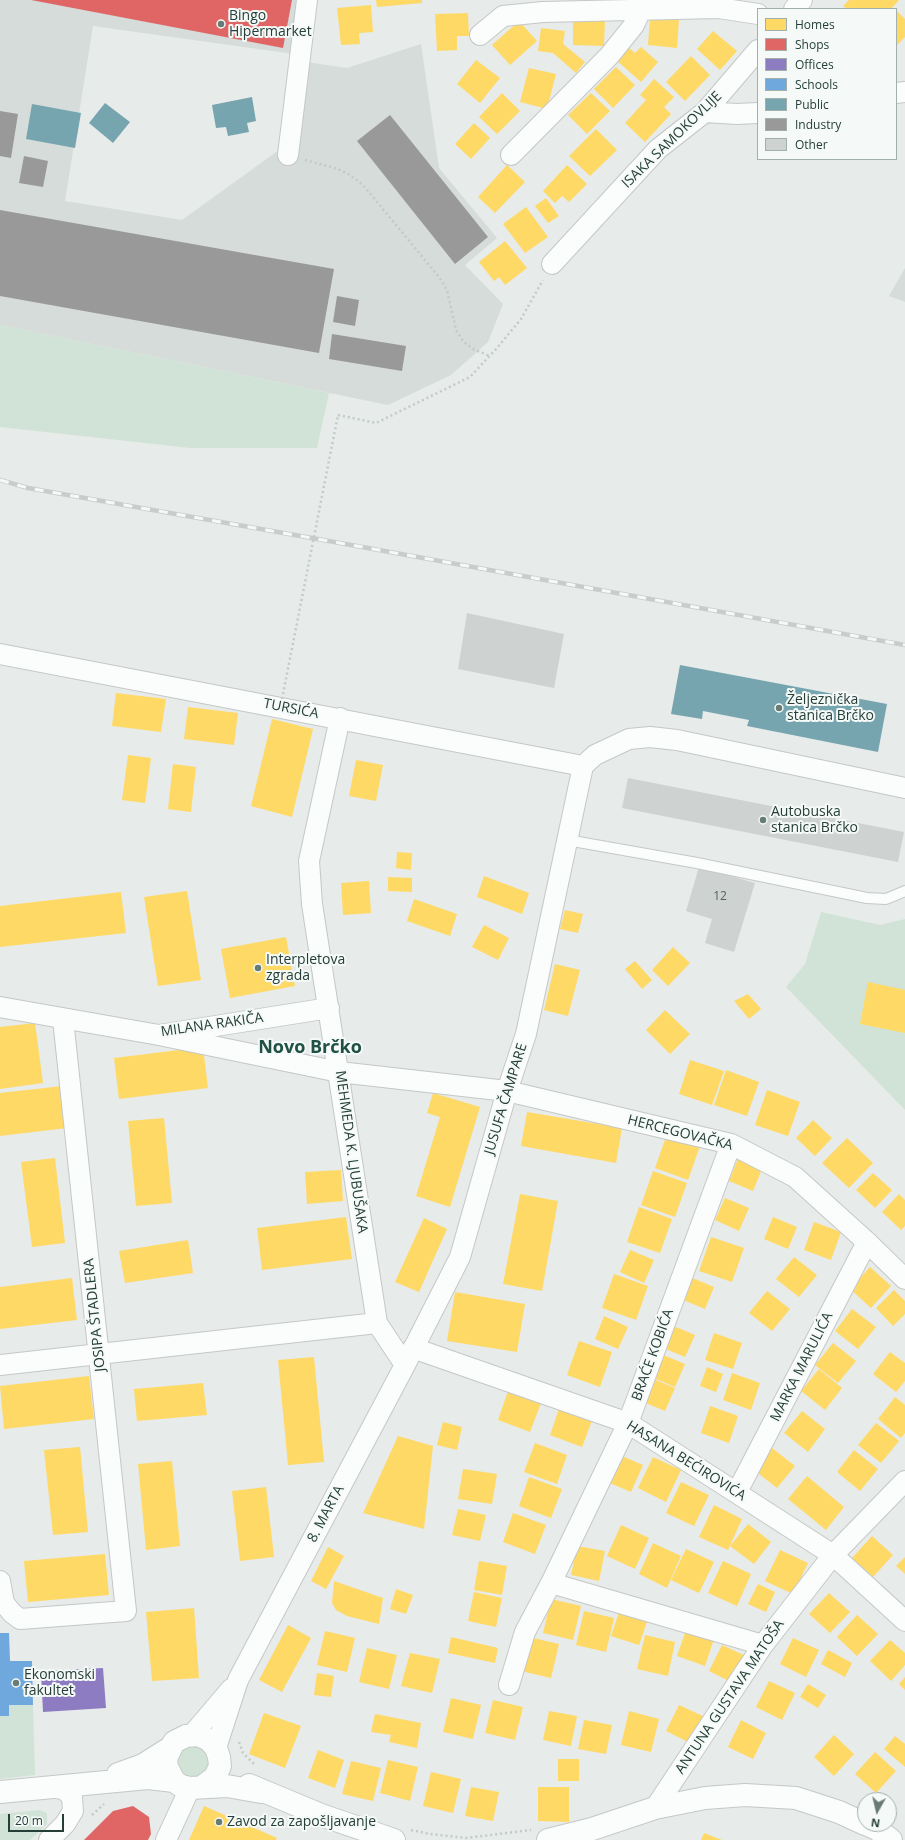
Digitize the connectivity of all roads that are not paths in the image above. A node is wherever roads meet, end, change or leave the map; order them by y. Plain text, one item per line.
1 (307, 0) edge
2 (802, 0) edge
3 (795, 8) edge
4 (641, 10) junction
5 (757, 14) edge
6 (480, 35) dead end
7 (757, 51) edge
8 (705, 112) junction
9 (757, 113) edge
10 (288, 155) road end
11 (511, 155) dead end
12 (552, 264) road end
13 (0, 654) edge
14 (340, 718) junction
15 (583, 766) junction
16 (905, 788) edge
17 (567, 840) junction
18 (905, 891) edge
19 (0, 1007) edge
20 (330, 1008) junction
21 (63, 1019) junction
22 (160, 1035) junction
23 (339, 1072) junction
24 (508, 1091) junction
25 (732, 1144) junction
26 (867, 1242) junction
27 (905, 1279) edge
28 (376, 1323) junction
29 (100, 1355) junction
30 (409, 1356) junction
31 (0, 1365) edge
32 (628, 1423) junction
33 (905, 1481) edge
34 (737, 1492) junction
35 (833, 1555) junction
36 (0, 1581) edge
37 (551, 1583) junction
38 (905, 1621) edge
39 (763, 1645) junction
40 (238, 1680) junction
41 (509, 1685) dead end
42 (192, 1735) junction
43 (170, 1748) junction
44 (218, 1757) junction
45 (96, 1782) junction
46 (188, 1785) junction
47 (46, 1786) junction
48 (0, 1792) edge
49 (261, 1792) junction
50 (655, 1808) junction
51 (857, 1820) edge
52 (881, 1832) edge
53 (399, 1834) edge
54 (541, 1835) edge
55 (49, 1840) edge
56 (166, 1840) edge
57 (891, 1840) edge

1 - 10 street
2 - 3 street
4 - 5 street
4 - 6 street
4 - 11 street
7 - 8 street, ISAKA SAMOKOVLIJE
8 - 9 street
8 - 12 street, ISAKA SAMOKOVLIJE
13 - 14 street, TURSIĆA
14 - 15 street, TURSIĆA
14 - 20 street, MEHMEDA K. LJUBUŠAKA
15 - 16 street
15 - 17 street, JUSUFA ČAMPARE
17 - 18 lane
17 - 24 street, JUSUFA ČAMPARE
19 - 21 street, MILANA RAKIČA
20 - 22 street, MILANA RAKIČA
20 - 23 street, MEHMEDA K. LJUBUŠAKA
21 - 22 street, MILANA RAKIČA
21 - 29 street, JOSIPA ŠTADLERA
22 - 23 street, HERCEGOVAČKA
23 - 24 street, HERCEGOVAČKA
23 - 28 street, MEHMEDA K. LJUBUŠAKA
24 - 25 street, HERCEGOVAČKA
24 - 30 street, JUSUFA ČAMPARE
25 - 26 street, HERCEGOVAČKA
25 - 32 street, BRAĆE KOBIĆA
26 - 27 street, HERCEGOVAČKA
26 - 34 street, MARKA MARULIĆA
28 - 29 street
28 - 30 street, MEHMEDA K. LJUBUŠAKA
29 - 31 street
29 - 36 street, JOSIPA ŠTADLERA
30 - 32 street, HASANA BEĆIROVIĆA
30 - 40 street, 8. MARTA
32 - 34 street, HASANA BEĆIROVIĆA
32 - 37 street, BRAĆE KOBIĆA
33 - 35 street, ANTUNA GUSTAVA MATOŠA
34 - 35 street, HASANA BEĆIROVIĆA
35 - 38 street, HASANA BEĆIROVIĆA
35 - 39 street, ANTUNA GUSTAVA MATOŠA
37 - 39 street
37 - 41 street, BRAĆE KOBIĆA
39 - 50 street, ANTUNA GUSTAVA MATOŠA
40 - 42 street
40 - 44 street
42 - 43 main road
42 - 44 main road
43 - 45 main road
43 - 46 main road
44 - 46 main road
44 - 49 main road
45 - 46 main road
45 - 47 main road
46 - 49 main road
46 - 56 street
47 - 48 main road
47 - 55 street
49 - 53 main road
50 - 51 main road
50 - 54 main road
52 - 57 main road

